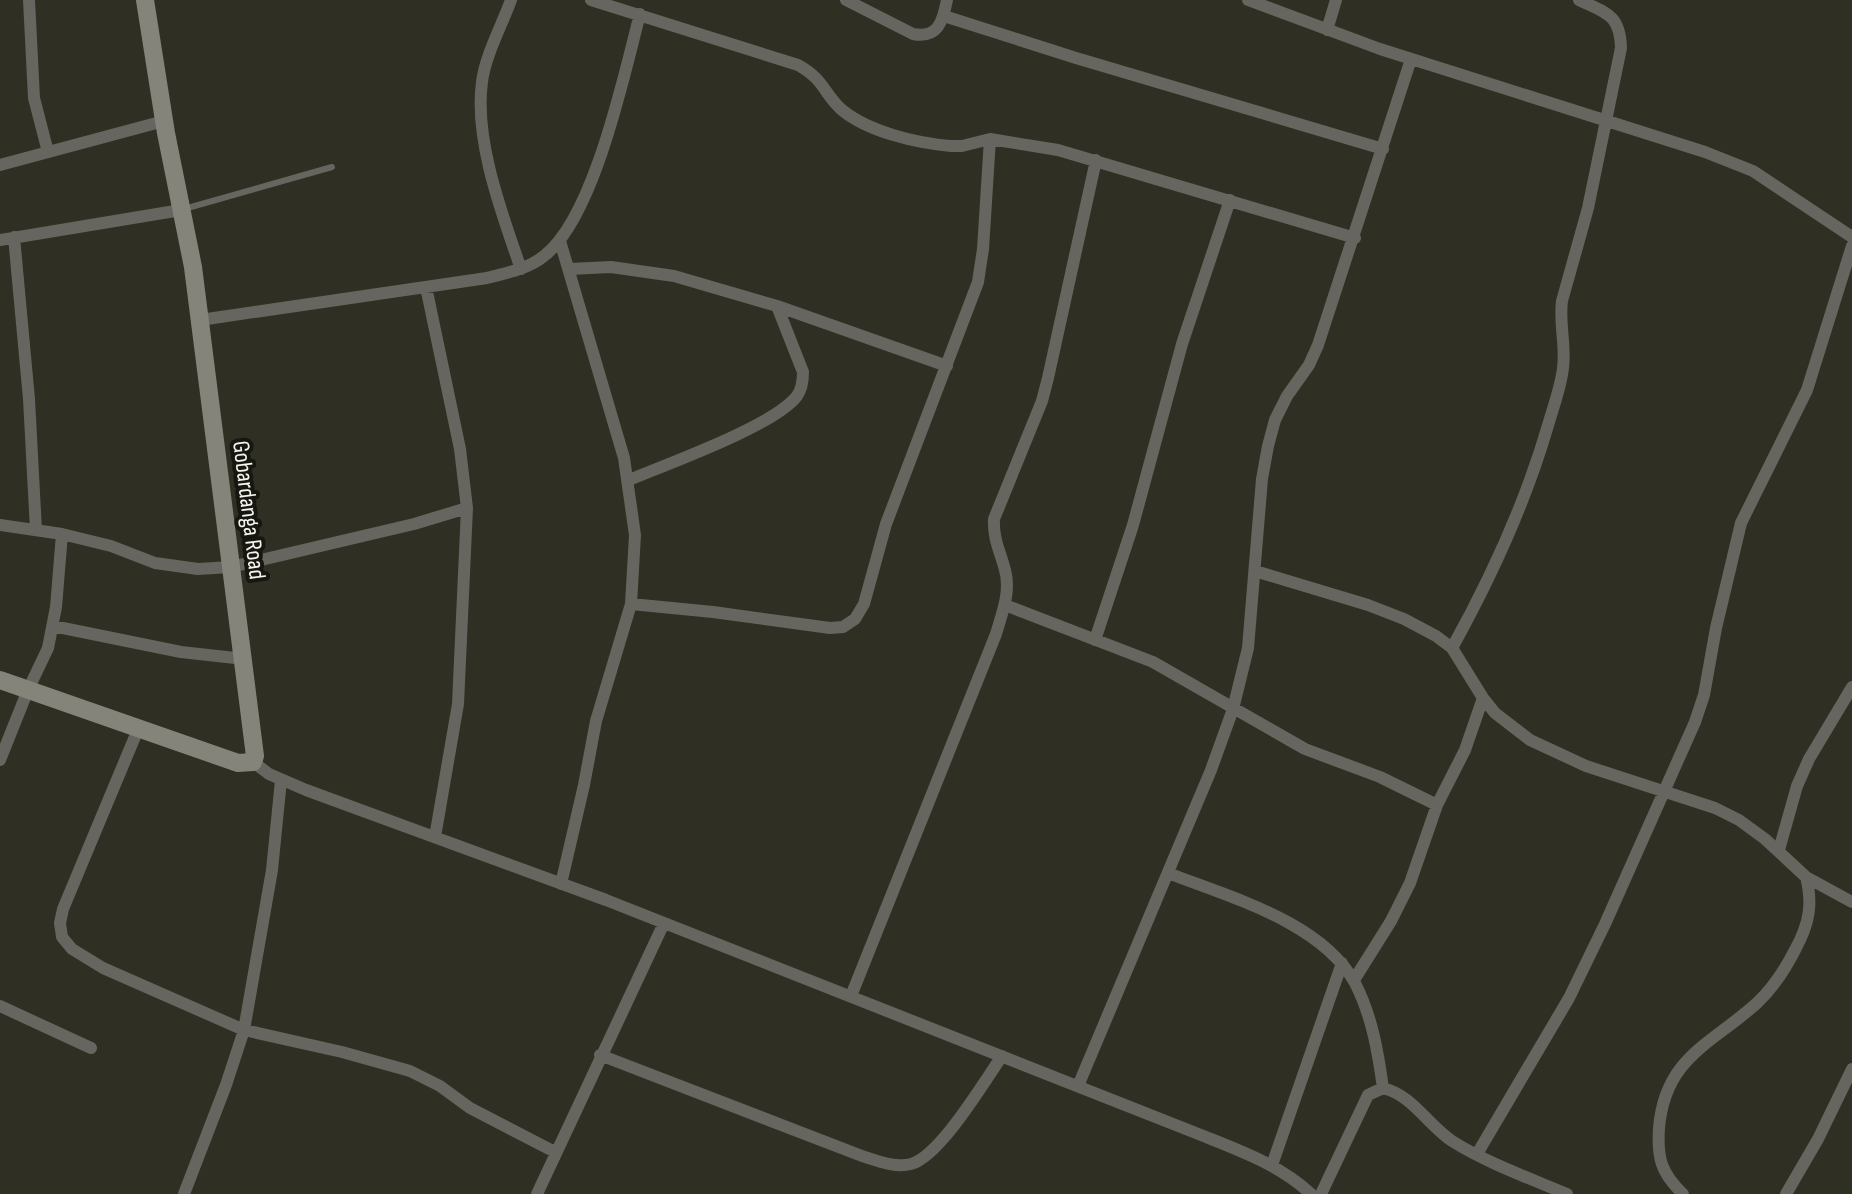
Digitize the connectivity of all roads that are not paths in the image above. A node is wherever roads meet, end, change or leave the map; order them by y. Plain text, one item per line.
1 (29, 0) edge
2 (145, 0) edge
3 (511, 0) edge
4 (591, 0) edge
5 (846, 0) edge
6 (947, 0) edge
7 (1248, 0) edge
8 (1336, 0) edge
9 (1579, 0) edge
10 (640, 14) junction
11 (944, 16) junction
12 (1327, 30) junction
13 (1411, 59) junction
14 (164, 121) junction
15 (1606, 123) junction
16 (990, 139) junction
17 (1383, 149) junction
18 (48, 152) junction
19 (1096, 160) junction
20 (0, 165) edge
21 (332, 167) dead end
22 (1230, 200) junction
23 (181, 210) junction
24 (14, 237) junction
25 (1852, 237) edge
26 (1355, 238) junction
27 (0, 240) edge
28 (560, 241) junction
29 (1852, 246) edge
30 (521, 269) junction
31 (569, 269) junction
32 (426, 287) junction
33 (777, 306) junction
34 (200, 320) junction
35 (947, 366) junction
36 (629, 480) junction
37 (467, 508) junction
38 (0, 525) edge
39 (36, 530) junction
40 (62, 534) junction
41 (231, 567) junction
42 (1255, 571) junction
43 (631, 604) junction
44 (1005, 605) junction
45 (53, 626) junction
46 (1095, 640) junction
47 (1452, 648) junction
48 (244, 659) junction
49 (0, 680) edge
50 (1852, 687) edge
51 (28, 690) junction
52 (1483, 698) junction
53 (1233, 709) junction
54 (139, 727) junction
55 (0, 760) edge
56 (253, 762) junction
57 (281, 780) junction
58 (1663, 792) junction
59 (1437, 805) junction
60 (435, 837) junction
61 (1779, 850) junction
62 (1168, 873) junction
63 (1806, 877) junction
64 (561, 884) junction
65 (1852, 902) edge
66 (664, 923) junction
67 (1342, 963) junction
68 (1354, 980) junction
69 (851, 996) junction
70 (0, 1006) edge
71 (244, 1030) junction
72 (91, 1048) dead end
73 (600, 1055) junction
74 (1002, 1056) junction
75 (1852, 1069) edge
76 (1078, 1086) junction
77 (1383, 1088) junction
78 (555, 1152) junction
79 (1477, 1154) junction
80 (1272, 1165) junction
81 (187, 1193) edge
82 (537, 1194) edge
83 (1311, 1194) edge
84 (1321, 1194) edge
85 (1567, 1194) edge
86 (1683, 1194) edge
87 (1786, 1194) edge

1 - 18 street
2 - 14 main road, Gobardanga Road
3 - 30 street
4 - 10 street
5 - 11 street
6 - 11 street
7 - 12 street
8 - 12 street
9 - 15 street
10 - 16 street
10 - 28 street
11 - 17 street
12 - 13 street
13 - 15 street
13 - 17 street
14 - 18 street
14 - 23 main road, Gobardanga Road
15 - 25 street
15 - 47 street
16 - 19 street
16 - 35 street
17 - 26 street
18 - 20 street
19 - 22 street
19 - 44 street
21 - 23 lane
22 - 26 street
22 - 46 street
23 - 24 street
23 - 34 main road, Gobardanga Road
24 - 27 street
24 - 39 street
26 - 42 street
28 - 30 street
28 - 31 street
29 - 58 street
30 - 32 street
31 - 33 street
31 - 36 street
32 - 34 street
32 - 37 street
33 - 35 street
33 - 36 street
34 - 41 main road, Gobardanga Road
35 - 43 street
36 - 43 street
37 - 41 street
37 - 60 street
38 - 39 street
39 - 40 street
40 - 41 street
40 - 45 street
41 - 48 main road, Gobardanga Road
42 - 47 street
42 - 53 street
43 - 64 street
44 - 46 street
44 - 69 street
45 - 48 street
45 - 51 street
46 - 53 street
47 - 52 street
48 - 56 main road, Gobardanga Road
49 - 51 main road
50 - 61 street
51 - 54 main road
51 - 55 street
52 - 58 street
52 - 59 street
53 - 59 street
53 - 62 street
54 - 56 main road
54 - 71 street
56 - 57 street
57 - 60 street
57 - 71 street
58 - 61 street
58 - 79 street
59 - 68 street
60 - 64 street
61 - 63 street
62 - 67 street
62 - 76 street
63 - 65 street
63 - 86 street
64 - 66 street
66 - 69 street
66 - 73 street
67 - 68 street
67 - 80 street
68 - 77 street
69 - 74 street
70 - 72 street
71 - 78 street
71 - 81 street
73 - 74 street
73 - 78 street
74 - 76 street
75 - 87 street
76 - 80 street
77 - 79 street
77 - 84 street
78 - 82 street
79 - 85 street
80 - 83 street

